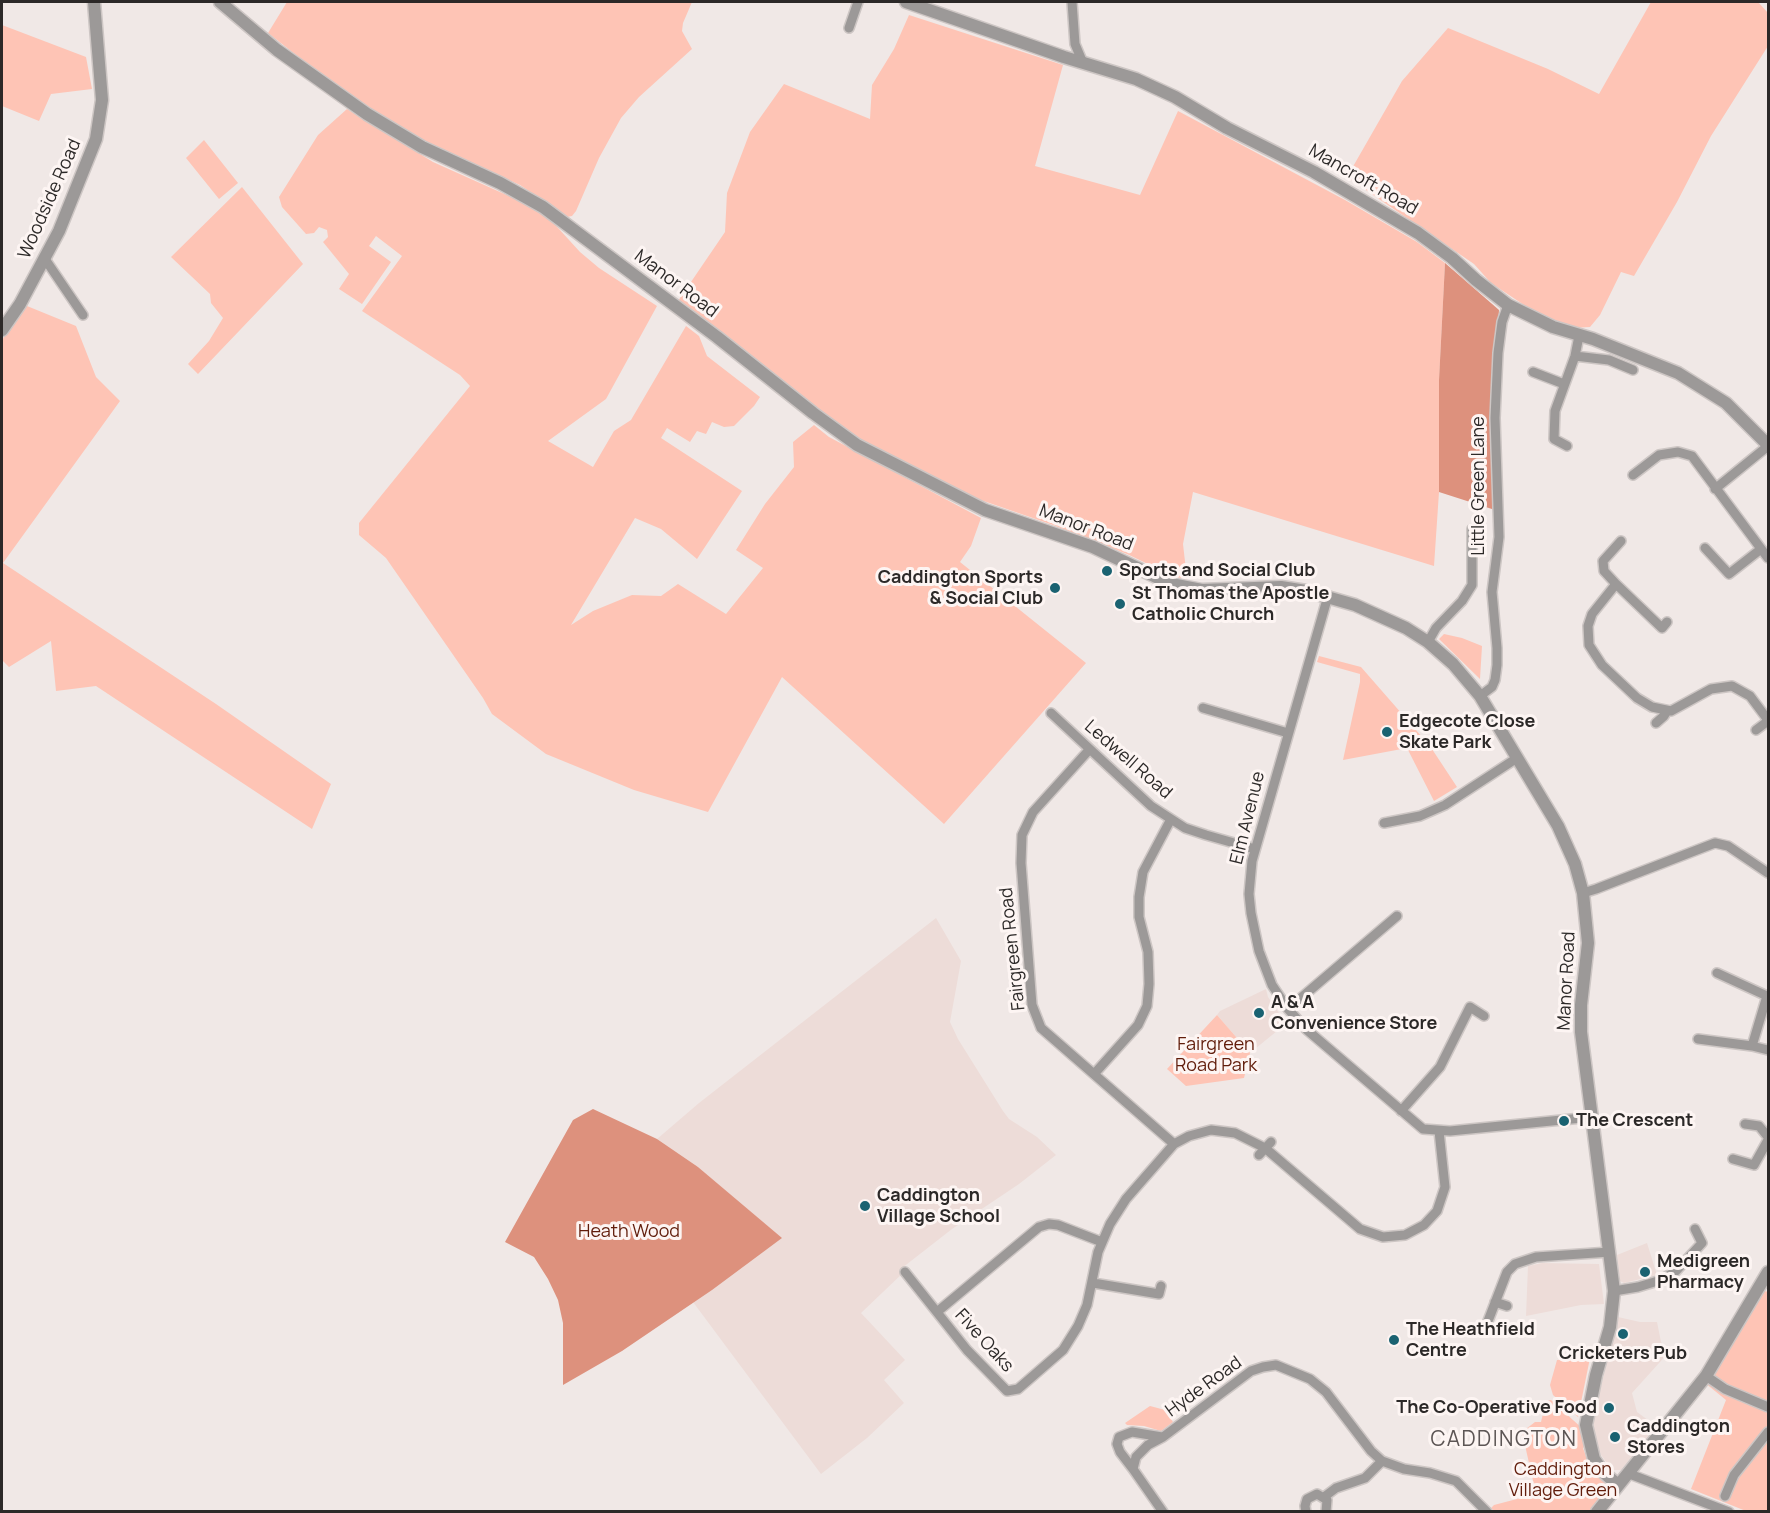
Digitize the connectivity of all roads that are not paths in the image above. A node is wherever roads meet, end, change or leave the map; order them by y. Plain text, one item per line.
1 (94, 2) edge
2 (220, 2) edge
3 (858, 2) edge
4 (906, 2) edge
5 (1072, 2) edge
6 (849, 28) dead end
7 (1075, 44) junction
8 (1064, 57) junction
9 (1083, 63) junction
10 (45, 259) junction
11 (1508, 304) junction
12 (83, 315) dead end
13 (2, 330) edge
14 (1579, 336) junction
15 (1575, 356) junction
16 (1633, 370) dead end
17 (1533, 372) dead end
18 (1564, 384) junction
19 (1554, 439) junction
20 (1544, 442) dead end
21 (1567, 446) dead end
22 (1768, 446) edge
23 (1633, 476) dead end
24 (1715, 489) junction
25 (1472, 529) dead end
26 (1621, 541) dead end
27 (1705, 548) dead end
28 (1761, 549) junction
29 (1768, 558) edge
30 (1616, 584) junction
31 (1328, 596) junction
32 (1661, 628) dead end
33 (1428, 642) junction
34 (1480, 696) junction
35 (1203, 708) dead end
36 (1666, 711) junction
37 (1051, 713) dead end
38 (1768, 721) edge
39 (1656, 723) dead end
40 (1756, 730) dead end
41 (1288, 733) junction
42 (1089, 750) junction
43 (1516, 758) junction
44 (1171, 819) junction
45 (1384, 823) dead end
46 (1255, 849) junction
47 (1768, 873) edge
48 (1583, 893) junction
49 (1397, 916) dead end
50 (1717, 973) dead end
51 (1768, 996) edge
52 (1288, 1009) junction
53 (1484, 1016) dead end
54 (1698, 1038) dead end
55 (1752, 1046) junction
56 (1768, 1050) edge
57 (1095, 1073) junction
58 (1401, 1111) junction
59 (1762, 1115) dead end
60 (1592, 1117) junction
61 (1745, 1124) dead end
62 (1759, 1126) junction
63 (1439, 1131) junction
64 (1768, 1138) edge
65 (1174, 1144) junction
66 (1733, 1159) dead end
67 (1695, 1228) dead end
68 (1102, 1242) junction
69 (1610, 1252) junction
70 (905, 1272) dead end
71 (1768, 1272) edge
72 (1093, 1282) junction
73 (1614, 1291) junction
74 (1159, 1293) dead end
75 (1495, 1302) junction
76 (1508, 1306) dead end
77 (937, 1312) junction
78 (1488, 1321) dead end
79 (1706, 1376) junction
80 (1007, 1390) junction
81 (1005, 1401) dead end
82 (1768, 1407) edge
83 (1768, 1432) edge
84 (1163, 1437) junction
85 (1382, 1461) junction
86 (1133, 1469) junction
87 (1627, 1473) junction
88 (1618, 1485) junction
89 (1725, 1496) dead end
90 (1324, 1497) junction
91 (1163, 1512) edge
92 (1306, 1512) edge
93 (1326, 1512) edge
94 (1487, 1512) edge
95 (1597, 1512) edge
96 (1729, 1512) edge

1 - 10 street, Woodside Road
2 - 31 street, Manor Road
3 - 6 street
4 - 8 street, Mancroft Road
5 - 7 street
7 - 8 street
7 - 9 street
8 - 9 street, Mancroft Road
9 - 11 street, Mancroft Road
10 - 12 street
10 - 13 street, Woodside Road
11 - 14 street, Mancroft Road
11 - 34 street, Little Green Lane
14 - 15 street
14 - 22 street, Mancroft Road
15 - 16 street
15 - 18 street
17 - 18 street
18 - 19 street
19 - 20 street
19 - 21 street
22 - 24 street
23 - 24 street
24 - 28 street
25 - 33 street
26 - 30 street
27 - 28 street
28 - 29 street
30 - 32 street
30 - 36 street
31 - 33 street, Manor Road
31 - 41 street, Elm Avenue
33 - 34 street, Manor Road
34 - 43 street, Manor Road
35 - 41 street
36 - 38 street
36 - 39 street
37 - 42 street, Ledwell Road
38 - 40 street
41 - 46 street, Elm Avenue
42 - 44 street, Ledwell Road
42 - 57 street, Fairgreen Road
43 - 45 street
43 - 48 street, Manor Road
44 - 46 street, Ledwell Road
44 - 57 street
46 - 52 street, Elm Avenue
47 - 48 street
48 - 60 street, Manor Road
49 - 52 street
50 - 51 street
51 - 55 street
52 - 58 street, Elm Avenue
53 - 58 street
54 - 55 street
55 - 56 street
57 - 65 street, Fairgreen Road
58 - 63 street, Elm Avenue
59 - 62 street
60 - 63 street, Elm Avenue
60 - 69 street, Manor Road
61 - 62 street
62 - 64 street
63 - 65 street
64 - 66 street
65 - 68 street, Five Oaks
67 - 73 street
68 - 72 street, Five Oaks
68 - 77 street, Five Oaks
69 - 73 street, Manor Road
69 - 75 street
70 - 77 street, Five Oaks
71 - 79 street
72 - 74 street
72 - 80 street, Five Oaks
73 - 88 street, Manor Road
75 - 76 street
75 - 78 street
77 - 80 street, Five Oaks
79 - 82 street
79 - 87 street
80 - 81 street, Five Oaks
83 - 89 street
84 - 85 street, Hyde Road
84 - 86 street, Hyde Road
84 - 86 street
85 - 90 street
85 - 94 street, Hyde Road
86 - 91 street
87 - 88 street
87 - 96 street
88 - 95 street
90 - 92 street
90 - 93 street

